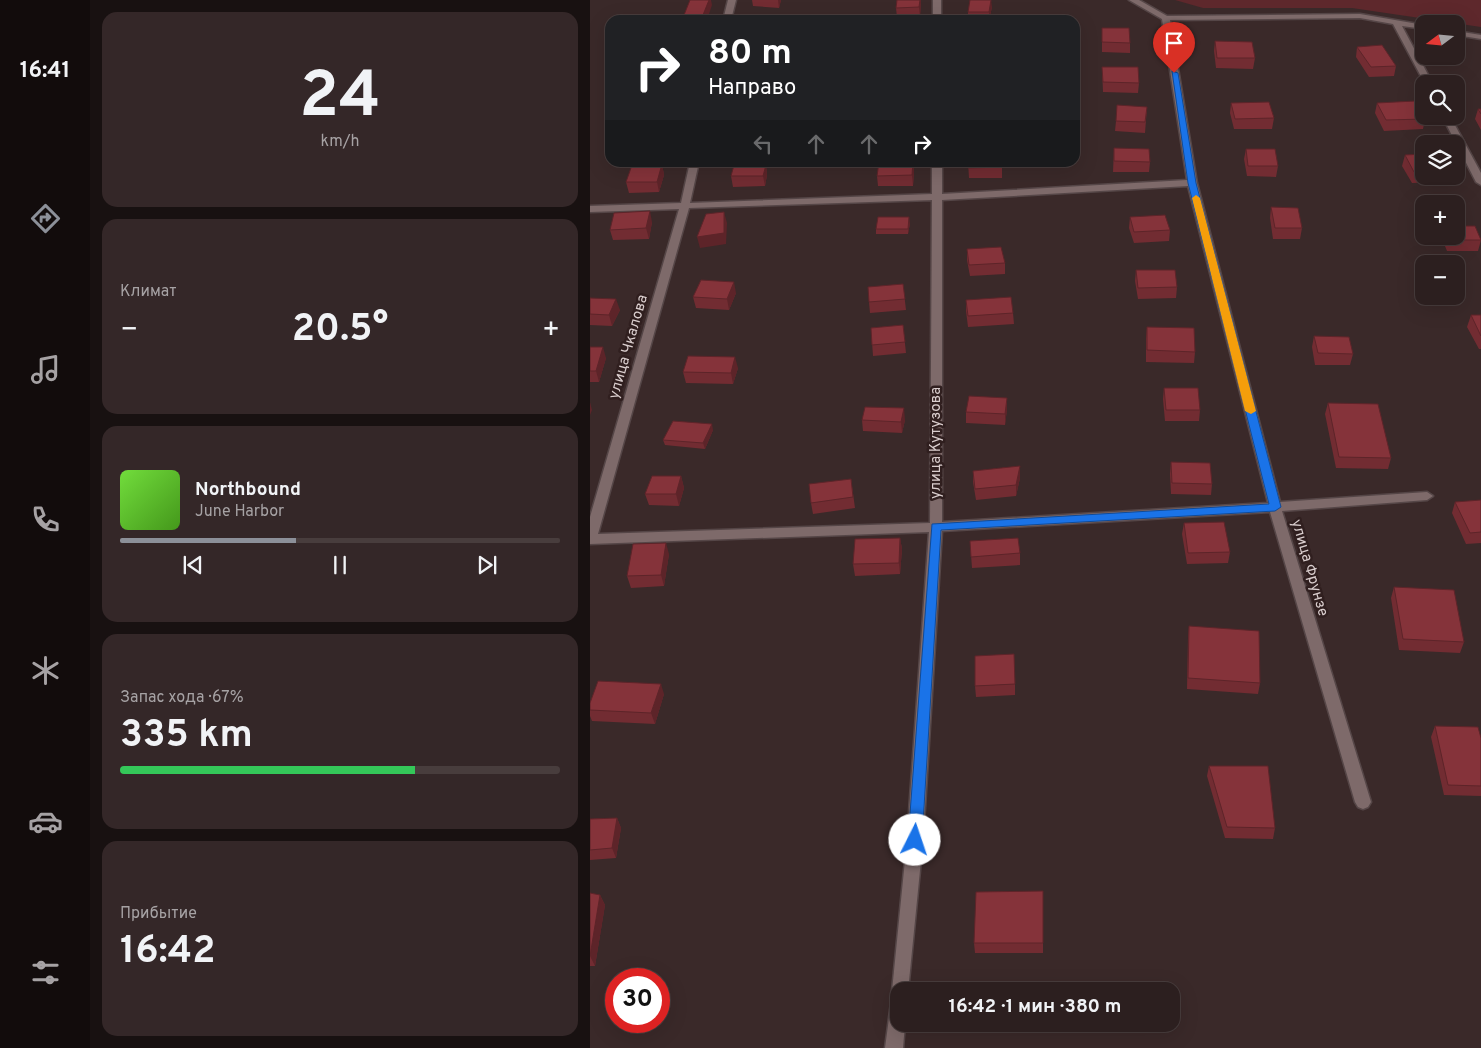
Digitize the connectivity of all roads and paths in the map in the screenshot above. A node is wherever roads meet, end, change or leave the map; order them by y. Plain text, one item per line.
1 (732, 0) edge
2 (937, 0) edge
3 (1133, 0) edge
4 (728, 15) edge
5 (937, 15) edge
6 (1166, 18) junction
7 (1396, 22) junction
8 (1415, 25) edge
9 (1465, 34) edge
10 (1481, 37) edge
11 (1424, 75) edge
12 (1451, 125) edge
13 (694, 167) edge
14 (937, 167) edge
15 (1481, 182) edge
16 (1192, 183) junction
17 (937, 197) junction
18 (685, 205) junction
19 (590, 209) edge
20 (1427, 496) dead end
21 (1275, 507) junction
22 (936, 526) junction
23 (590, 539) edge
24 (1363, 802) dead end
25 (901, 982) edge
26 (896, 1032) edge
27 (894, 1048) edge

1 - 4 street
2 - 5 street
3 - 6 street
6 - 7 street
6 - 16 street, улица Фрунзе
7 - 8 street
7 - 11 street
9 - 10 street
12 - 15 street
13 - 18 street, улица Чкалова
14 - 17 street, улица Кутузова
16 - 17 street
16 - 21 street, улица Фрунзе
17 - 18 street
17 - 22 street, улица Кутузова
18 - 19 street
18 - 23 street, улица Чкалова
20 - 21 street
21 - 22 street
21 - 24 street, улица Фрунзе
22 - 23 street
22 - 25 street, улица Кутузова
26 - 27 street

